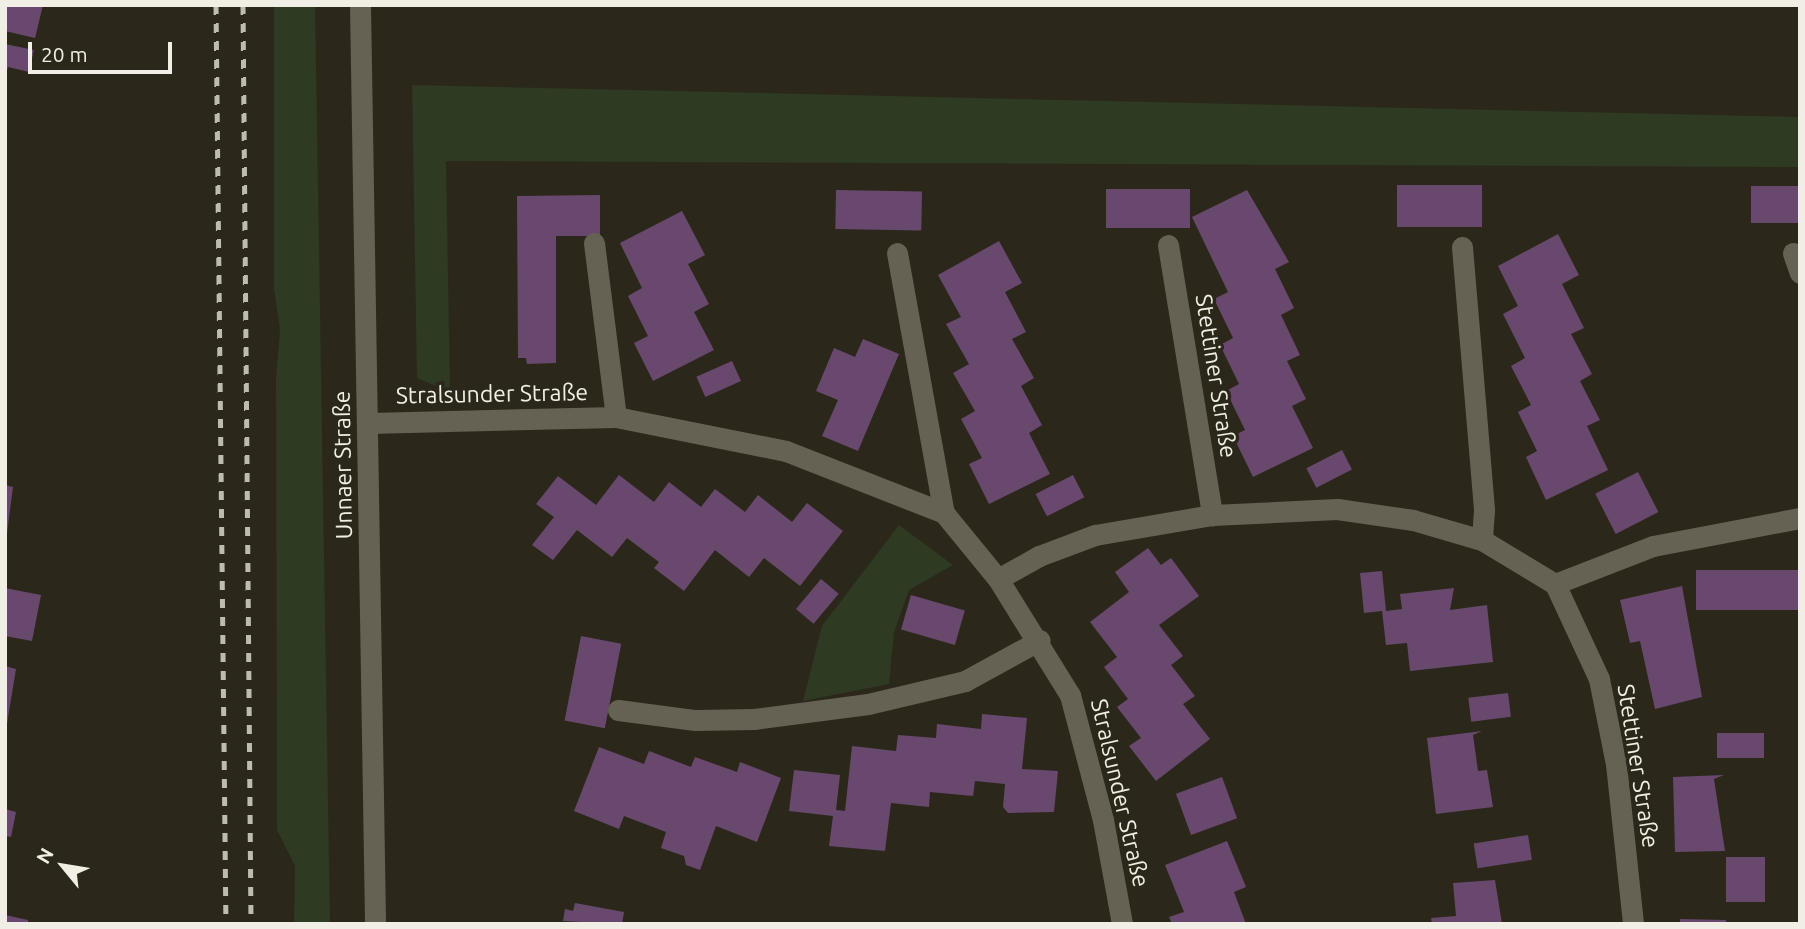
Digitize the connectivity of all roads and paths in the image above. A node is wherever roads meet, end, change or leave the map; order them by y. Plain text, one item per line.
1 (360, 5) edge
2 (594, 243) dead end
3 (1168, 245) dead end
4 (1462, 247) dead end
5 (897, 253) dead end
6 (616, 417) junction
7 (369, 423) junction
8 (944, 513) junction
9 (1212, 515) junction
10 (1800, 518) edge
11 (1482, 540) junction
12 (998, 579) junction
13 (1555, 584) junction
14 (1040, 640) junction
15 (618, 710) dead end
16 (375, 924) edge
17 (1122, 924) edge
18 (1633, 924) edge

1 - 7 street, Unnaer Straße
2 - 6 street, Stralsunder Straße
3 - 9 street, Stettiner Straße
4 - 11 street
5 - 8 street, Stralsunder Straße
6 - 7 street, Stralsunder Straße
6 - 8 street, Stralsunder Straße
7 - 16 street, Unnaer Straße
8 - 12 street, Stralsunder Straße
9 - 11 street, Stettiner Straße
9 - 12 street, Stettiner Straße
10 - 13 street
11 - 13 street, Stettiner Straße
12 - 14 street, Stralsunder Straße
13 - 18 street, Stettiner Straße
14 - 15 street
14 - 17 street, Stralsunder Straße

